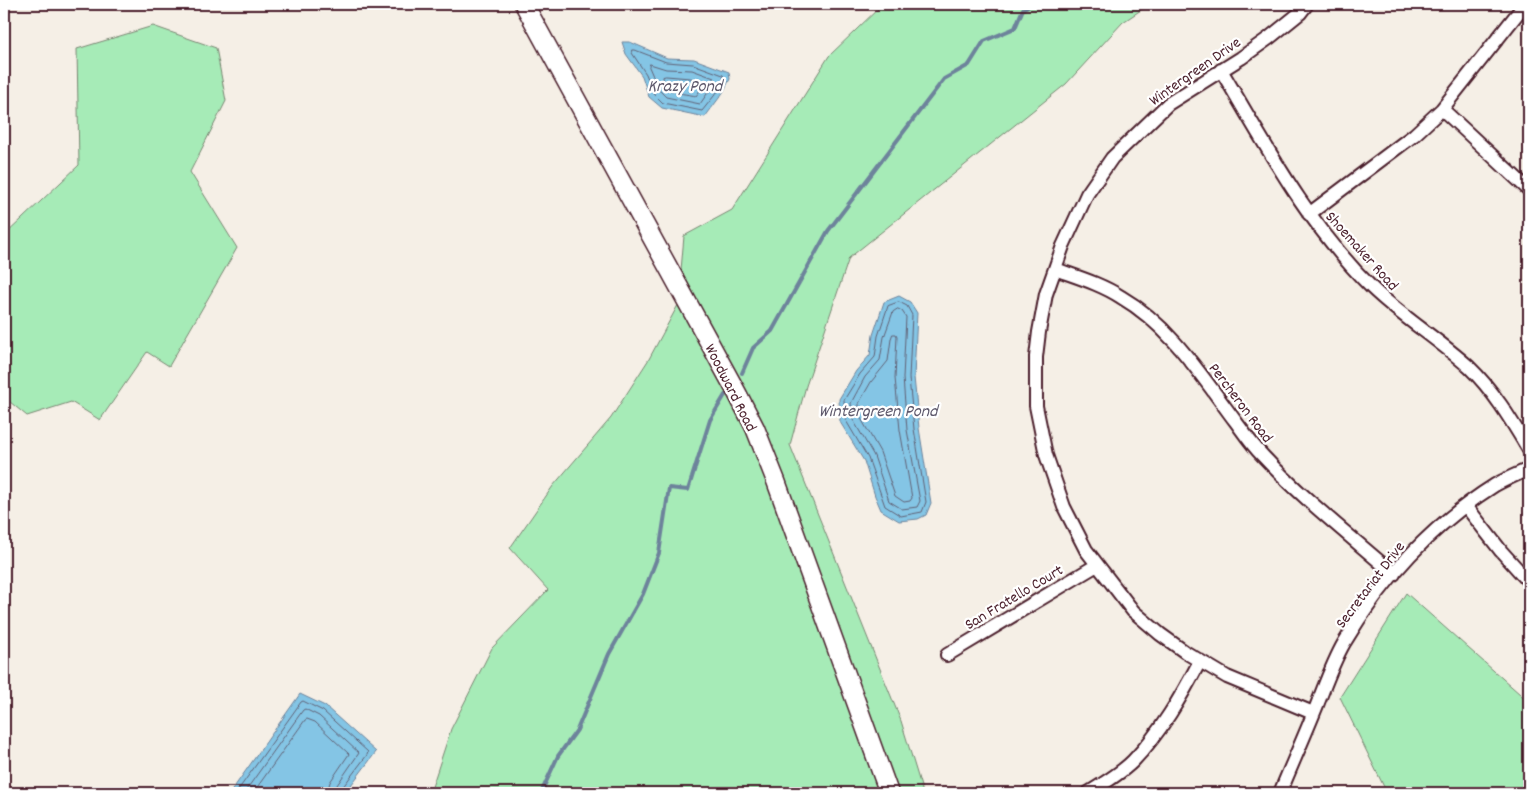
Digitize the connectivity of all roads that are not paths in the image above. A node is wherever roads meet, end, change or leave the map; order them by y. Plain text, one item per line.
1 (524, 4) edge
2 (1307, 4) edge
3 (1525, 4) edge
4 (1221, 70) junction
5 (1442, 109) junction
6 (1529, 190) edge
7 (1309, 214) junction
8 (1055, 269) junction
9 (1529, 450) edge
10 (1529, 469) edge
11 (1466, 506) junction
12 (1097, 565) junction
13 (1394, 574) junction
14 (1529, 582) edge
15 (947, 655) dead end
16 (1200, 661) junction
17 (1314, 713) junction
18 (889, 793) edge
19 (1088, 793) edge
20 (1280, 793) edge

1 - 18 street, Woodward Road
2 - 4 street, Wintergreen Drive
3 - 5 street
4 - 7 street, Shoemaker Road
4 - 8 street, Wintergreen Drive
5 - 6 street
5 - 7 street
7 - 9 street, Shoemaker Road
8 - 12 street, Wintergreen Drive
8 - 13 street, Percheron Road
10 - 11 street, Secretariat Drive
11 - 13 street, Secretariat Drive
11 - 14 street
12 - 15 street, San Fratello Court
12 - 16 street, Wintergreen Drive
13 - 17 street, Secretariat Drive
16 - 17 street, Wintergreen Drive
16 - 19 street
17 - 20 street, Secretariat Drive

